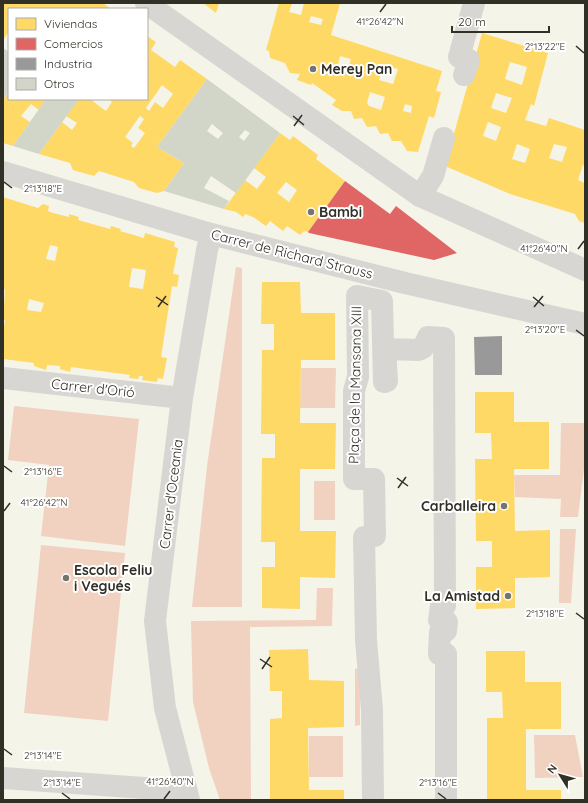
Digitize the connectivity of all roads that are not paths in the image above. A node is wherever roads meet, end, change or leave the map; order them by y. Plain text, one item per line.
1 (146, 3) edge
2 (474, 3) edge
3 (464, 75) dead end
4 (444, 138) dead end
5 (3, 172) edge
6 (420, 196) junction
7 (211, 234) junction
8 (585, 270) edge
9 (585, 324) edge
10 (3, 378) edge
11 (182, 398) junction
12 (3, 778) edge
13 (188, 796) edge
14 (373, 800) edge
15 (446, 800) edge

1 - 6 street
2 - 3 street
4 - 6 street
5 - 7 street, Carrer de Richard Strauss
6 - 8 street
7 - 9 street, Carrer de Richard Strauss
7 - 11 street, Carrer d'Oceania
10 - 11 street, Carrer d'Orió
11 - 13 street, Carrer d'Oceania
12 - 13 street
14 - 15 street, Plaça de la Mansana XIII

